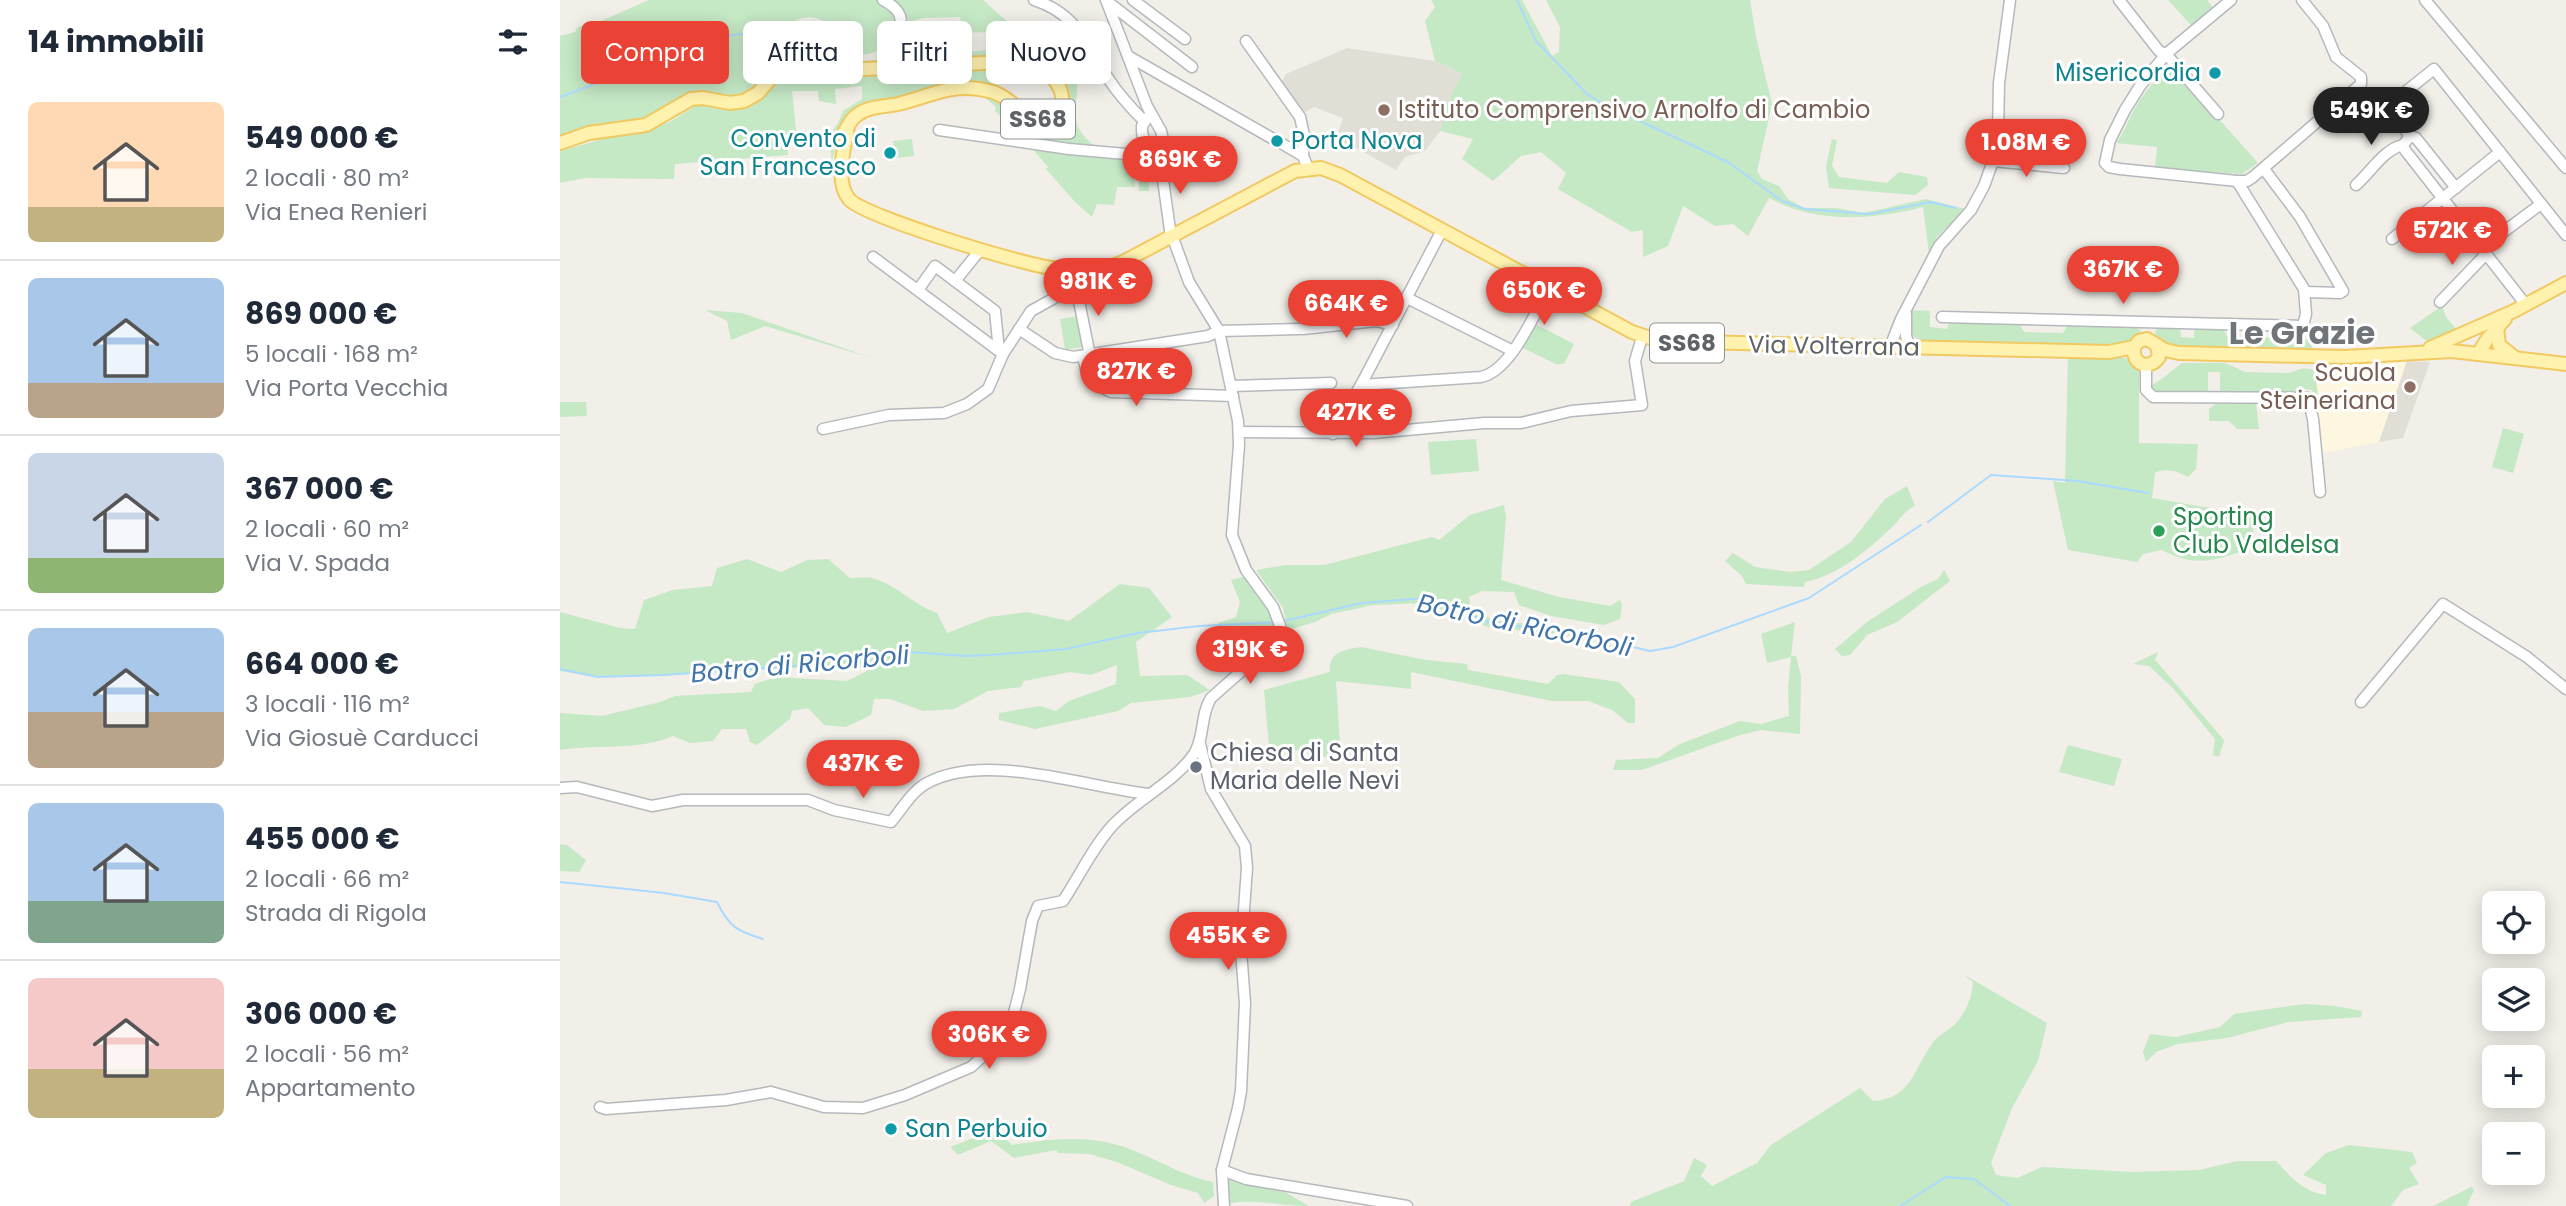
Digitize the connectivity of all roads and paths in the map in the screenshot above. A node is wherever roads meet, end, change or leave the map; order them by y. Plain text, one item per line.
1 (883, 0) edge
2 (1034, 0) edge
3 (1133, 0) edge
4 (2010, 0) edge
5 (2119, 0) edge
6 (2231, 0) edge
7 (2302, 0) edge
8 (2425, 0) edge
9 (1107, 1) edge
10 (1142, 8) junction
11 (1133, 20) junction
12 (900, 21) edge
13 (1185, 39) dead end
14 (1246, 41) dead end
15 (2166, 54) junction
16 (1128, 56) junction
17 (972, 63) edge
18 (1192, 67) dead end
19 (877, 68) edge
20 (2218, 114) dead end
21 (1148, 119) junction
22 (939, 130) dead end
23 (2410, 136) junction
24 (560, 143) edge
25 (2403, 145) junction
26 (2500, 152) junction
27 (1160, 154) junction
28 (1303, 159) junction
29 (1993, 161) junction
30 (2064, 168) dead end
31 (2566, 168) edge
32 (2264, 169) junction
33 (2237, 181) junction
34 (2356, 185) dead end
35 (2456, 188) junction
36 (2443, 198) junction
37 (2541, 204) junction
38 (1442, 230) junction
39 (2566, 236) edge
40 (1173, 237) junction
41 (2392, 239) dead end
42 (981, 249) junction
43 (2484, 251) junction
44 (873, 257) dead end
45 (1097, 269) junction
46 (955, 281) junction
47 (2566, 283) edge
48 (1076, 286) junction
49 (1549, 288) junction
50 (918, 290) junction
51 (2305, 292) junction
52 (1407, 298) junction
53 (2440, 302) dead end
54 (2520, 308) junction
55 (1906, 310) junction
56 (1942, 317) dead end
57 (2146, 322) junction
58 (1392, 325) junction
59 (2497, 328) junction
60 (1019, 329) junction
61 (2478, 329) junction
62 (1219, 331) junction
63 (1642, 337) junction
64 (1890, 347) junction
65 (2154, 347) junction
66 (1910, 348) junction
67 (1513, 351) junction
68 (2421, 352) junction
69 (1001, 353) junction
70 (2478, 354) junction
71 (1086, 356) junction
72 (2138, 357) junction
73 (2521, 360) junction
74 (2566, 365) edge
75 (1331, 383) dead end
76 (1361, 385) junction
77 (1232, 391) junction
78 (823, 429) dead end
79 (1239, 432) junction
80 (1333, 434) junction
81 (2320, 492) dead end
82 (2566, 689) edge
83 (2361, 702) dead end
84 (1200, 744) junction
85 (560, 788) edge
86 (1149, 794) junction
87 (600, 1107) dead end
88 (1222, 1170) junction
89 (1224, 1206) edge
90 (1407, 1206) edge

1 - 12 street
2 - 21 street
3 - 10 street
4 - 29 street
5 - 15 street
6 - 15 street
7 - 32 street
8 - 31 street
9 - 11 street
9 - 16 street
10 - 11 street
10 - 13 street
11 - 18 street
14 - 28 street
15 - 20 street
15 - 33 street
16 - 21 street
16 - 28 street
17 - 42 main road, SS68
19 - 24 main road, SS68
21 - 27 street
21 - 27 street
22 - 27 street
23 - 25 street
23 - 26 street
23 - 35 street
25 - 34 street
25 - 36 street
26 - 35 street
26 - 37 street
27 - 40 street
28 - 38 main road, Via Volterrana / SS68
28 - 40 main road, SS68
29 - 30 street
29 - 55 street
32 - 33 street
32 - 51 street
33 - 51 street
35 - 36 street
36 - 41 street
36 - 43 street
37 - 39 street
37 - 43 street
38 - 49 main road, Via Volterrana / SS68
38 - 52 street
40 - 45 main road, SS68
40 - 62 street
42 - 45 main road, SS68
42 - 46 street
43 - 53 street
43 - 54 street
44 - 50 street
45 - 48 street
46 - 50 street
46 - 69 street
47 - 54 main road
48 - 60 street
48 - 71 street
49 - 63 main road, Via Volterrana / SS68
49 - 67 street
50 - 69 street
51 - 57 street
52 - 58 street
52 - 67 street
54 - 59 main road
54 - 61 main road
55 - 64 street
55 - 66 street
56 - 57 street
57 - 65 street
58 - 62 street
58 - 76 street
59 - 70 main road
59 - 73 main road
60 - 69 street
60 - 71 street
61 - 68 main road
61 - 70 main road
62 - 71 street
62 - 77 street
63 - 64 main road, Via Volterrana / SS68
63 - 80 street
64 - 66 main road, Via Volterrana / SS68
65 - 68 main road, Via Volterrana / SS68
65 - 72 main road, Via Volterrana / SS68
65 - 72 main road, Via Volterrana / SS68
66 - 72 main road, Via Volterrana / SS68
67 - 76 street
68 - 70 main road, Via Volterrana / SS68
69 - 78 street
70 - 73 main road, Via Volterrana / SS68
71 - 77 street
72 - 81 street
73 - 74 main road, Via Volterrana / SS68
75 - 77 street
76 - 80 street
77 - 79 street
79 - 80 street
79 - 84 street
82 - 83 street
84 - 86 street
84 - 88 street
85 - 86 street
86 - 87 street
88 - 89 street
88 - 90 street

